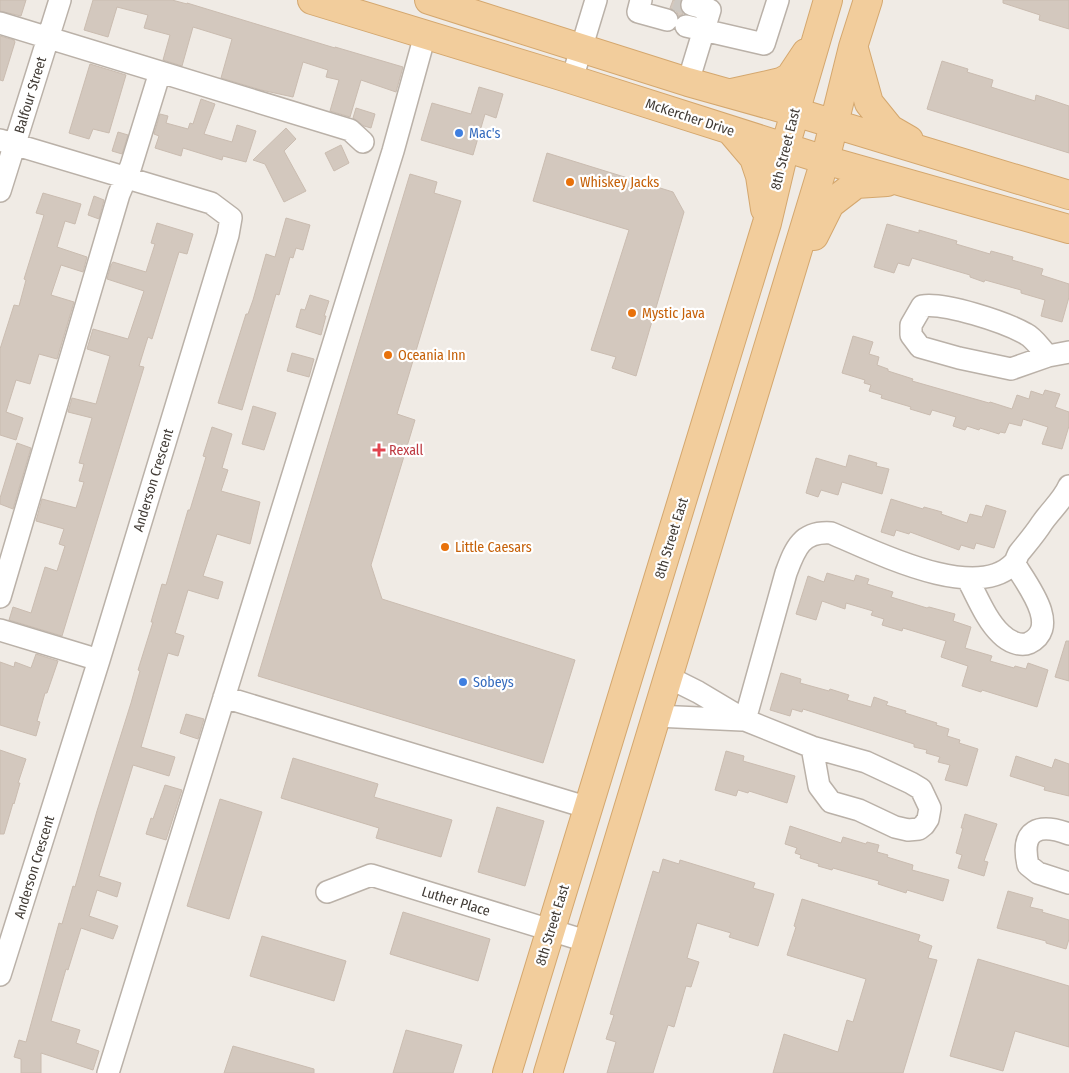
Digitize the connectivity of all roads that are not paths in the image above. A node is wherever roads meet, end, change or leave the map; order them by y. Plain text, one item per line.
1 (60, 0) edge
2 (312, 0) edge
3 (596, 0) edge
4 (641, 0) edge
5 (778, 0) edge
6 (828, 0) edge
7 (868, 0) edge
8 (434, 1) edge
9 (692, 5) dead end
10 (0, 23) edge
11 (686, 25) junction
12 (426, 35) junction
13 (817, 37) junction
14 (48, 38) junction
15 (581, 47) junction
16 (854, 47) junction
17 (160, 72) junction
18 (572, 79) junction
19 (688, 82) junction
20 (732, 94) junction
21 (795, 112) junction
22 (835, 124) junction
23 (731, 131) junction
24 (7, 142) edge
25 (363, 142) dead end
26 (785, 147) junction
27 (934, 154) junction
28 (825, 160) junction
29 (126, 178) junction
30 (901, 181) junction
31 (0, 191) edge
32 (1069, 196) edge
33 (767, 222) junction
34 (1069, 230) edge
35 (782, 300) junction
36 (1069, 352) edge
37 (1048, 356) junction
38 (1069, 486) edge
39 (1014, 563) junction
40 (967, 578) junction
41 (0, 597) edge
42 (0, 630) edge
43 (99, 660) junction
44 (668, 677) junction
45 (224, 697) junction
46 (656, 716) junction
47 (745, 720) junction
48 (812, 747) junction
49 (589, 808) junction
50 (1069, 834) edge
51 (1069, 883) edge
52 (327, 892) dead end
53 (550, 930) junction
54 (586, 941) junction
55 (0, 974) edge
56 (108, 1073) edge
57 (507, 1073) edge
58 (548, 1073) edge

1 - 14 street, Balfour Street
2 - 12 main road, McKercher Drive
3 - 15 street
4 - 11 street
5 - 11 street
6 - 13 main road, 8th Street East
7 - 16 main road
8 - 15 main road
9 - 11 street
10 - 14 street
11 - 19 street
12 - 18 main road, McKercher Drive
12 - 45 street
13 - 20 main road
13 - 21 main road, 8th Street East
14 - 17 street
14 - 24 street, Balfour Street
15 - 18 street
15 - 19 main road
16 - 22 main road
16 - 27 main road
17 - 25 street
17 - 29 street
18 - 23 main road, McKercher Drive
19 - 20 main road
20 - 21 main road
21 - 22 main road
21 - 26 main road, 8th Street East
22 - 27 main road
22 - 28 main road
23 - 26 main road, McKercher Drive
23 - 33 main road
24 - 29 street, Anderson Crescent
24 - 31 street, Balfour Street
26 - 28 main road, McKercher Drive
26 - 33 main road, 8th Street East
27 - 32 main road
28 - 30 main road, McKercher Drive
28 - 35 main road
29 - 41 street
29 - 43 street, Anderson Crescent
30 - 34 main road, McKercher Drive
30 - 35 main road
33 - 49 main road, 8th Street East
35 - 44 main road
36 - 37 street
37 - 37 street
38 - 39 street
39 - 40 street
39 - 40 street
40 - 47 street
42 - 43 street
43 - 55 street, Anderson Crescent
44 - 46 main road
44 - 47 street
45 - 49 street
45 - 56 street
46 - 47 street
46 - 54 main road
47 - 48 street
48 - 48 street
49 - 53 main road, 8th Street East
50 - 51 street
52 - 53 street, Luther Place
53 - 54 street, Luther Place
53 - 57 main road, 8th Street East
54 - 58 main road

